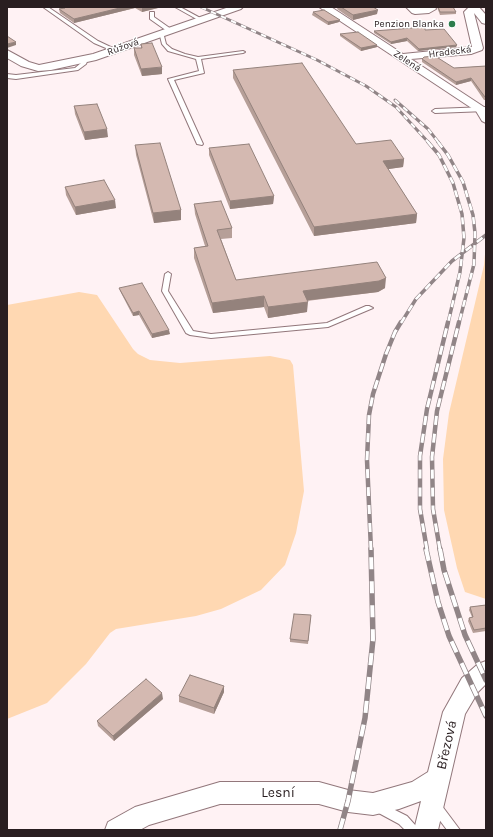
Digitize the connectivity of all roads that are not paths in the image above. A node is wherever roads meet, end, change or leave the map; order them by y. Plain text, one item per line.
1 (45, 7) edge
2 (177, 7) edge
3 (238, 7) edge
4 (324, 7) edge
5 (411, 7) edge
6 (430, 7) edge
7 (475, 8) edge
8 (152, 13) dead end
9 (202, 20) junction
10 (486, 22) edge
11 (165, 32) junction
12 (115, 50) junction
13 (243, 52) dead end
14 (7, 53) edge
15 (401, 57) junction
16 (198, 58) junction
17 (86, 59) junction
18 (7, 76) edge
19 (435, 111) dead end
20 (484, 112) edge
21 (200, 144) dead end
22 (168, 274) dead end
23 (370, 308) dead end
24 (486, 670) edge
25 (439, 778) junction
26 (372, 804) junction
27 (433, 804) junction
28 (117, 830) edge
29 (412, 830) edge
30 (426, 830) edge
31 (454, 830) edge

1 - 12 lane
2 - 9 lane
3 - 9 street, Růžová
4 - 15 street, Zelená
5 - 6 street
7 - 10 street
7 - 15 street, Hradecká
8 - 11 lane
9 - 11 street, Růžová
11 - 12 street, Růžová
11 - 16 lane
12 - 17 street, Růžová
13 - 16 lane
14 - 17 street, Růžová
15 - 20 street, Zelená
16 - 21 lane
17 - 18 lane
19 - 20 lane
22 - 23 lane
24 - 25 street, Březová
25 - 26 street, Lesní
25 - 27 street, Březová
26 - 28 street, Lesní
26 - 29 lane
27 - 30 street, Březová
27 - 31 lane

